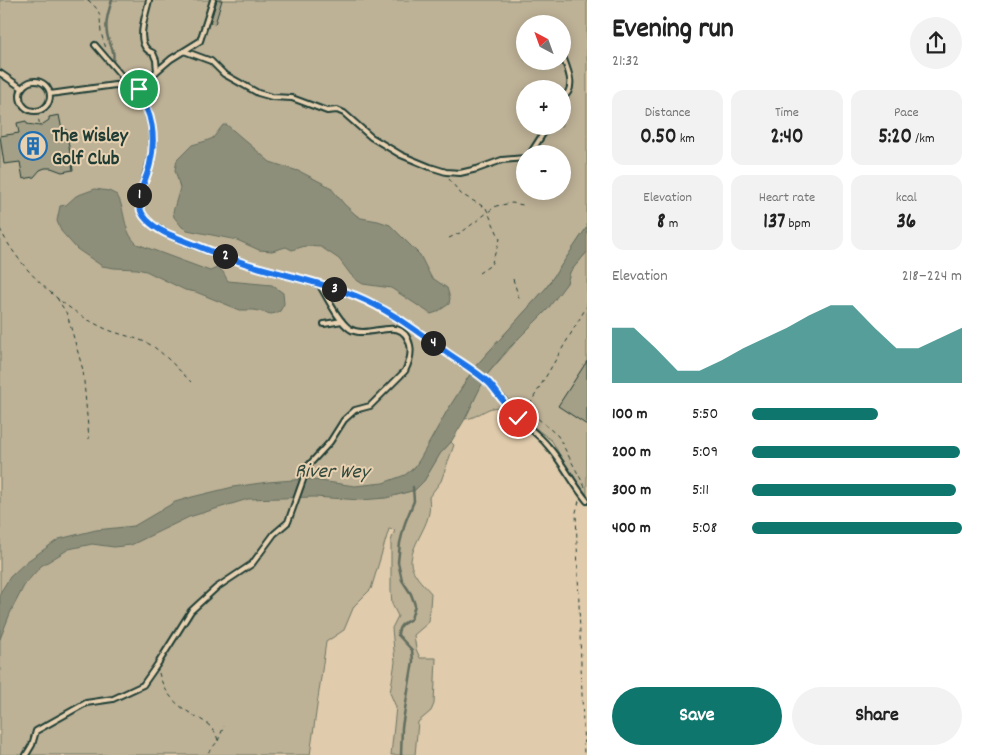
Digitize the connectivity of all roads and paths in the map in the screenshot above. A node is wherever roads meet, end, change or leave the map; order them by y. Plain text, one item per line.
1 (88, 0) edge
2 (149, 0) edge
3 (214, 0) edge
4 (95, 45) dead end
5 (184, 51) junction
6 (107, 59) junction
7 (157, 71) junction
8 (0, 73) edge
9 (22, 88) junction
10 (136, 92) junction
11 (50, 94) junction
12 (37, 112) junction
13 (40, 126) dead end
14 (516, 159) edge
15 (442, 171) junction
16 (523, 205) dead end
17 (488, 211) junction
18 (0, 229) edge
19 (449, 238) dead end
20 (479, 273) dead end
21 (513, 279) dead end
22 (319, 284) junction
23 (57, 297) junction
24 (519, 298) dead end
25 (587, 306) edge
26 (342, 321) junction
27 (324, 324) dead end
28 (191, 382) dead end
29 (89, 439) dead end
30 (583, 497) junction
31 (587, 502) edge
32 (157, 665) junction
33 (224, 726) dead end
34 (218, 741) junction
35 (26, 755) edge
36 (206, 755) edge
37 (584, 755) edge

1 - 6 path
2 - 7 lane
3 - 5 lane
4 - 6 lane
5 - 7 lane
5 - 15 lane
6 - 10 lane
7 - 10 lane
8 - 9 lane
9 - 11 lane
9 - 12 lane
10 - 11 lane
10 - 22 lane
11 - 12 lane
12 - 13 path
14 - 15 lane
15 - 17 path
16 - 17 path
17 - 19 path
17 - 20 path
18 - 23 path
21 - 24 path
22 - 26 lane
22 - 30 lane
23 - 28 path
23 - 29 path
25 - 30 path
26 - 27 lane
26 - 32 lane
30 - 31 lane
30 - 37 path
32 - 34 path
32 - 35 lane
33 - 34 path
34 - 36 path

